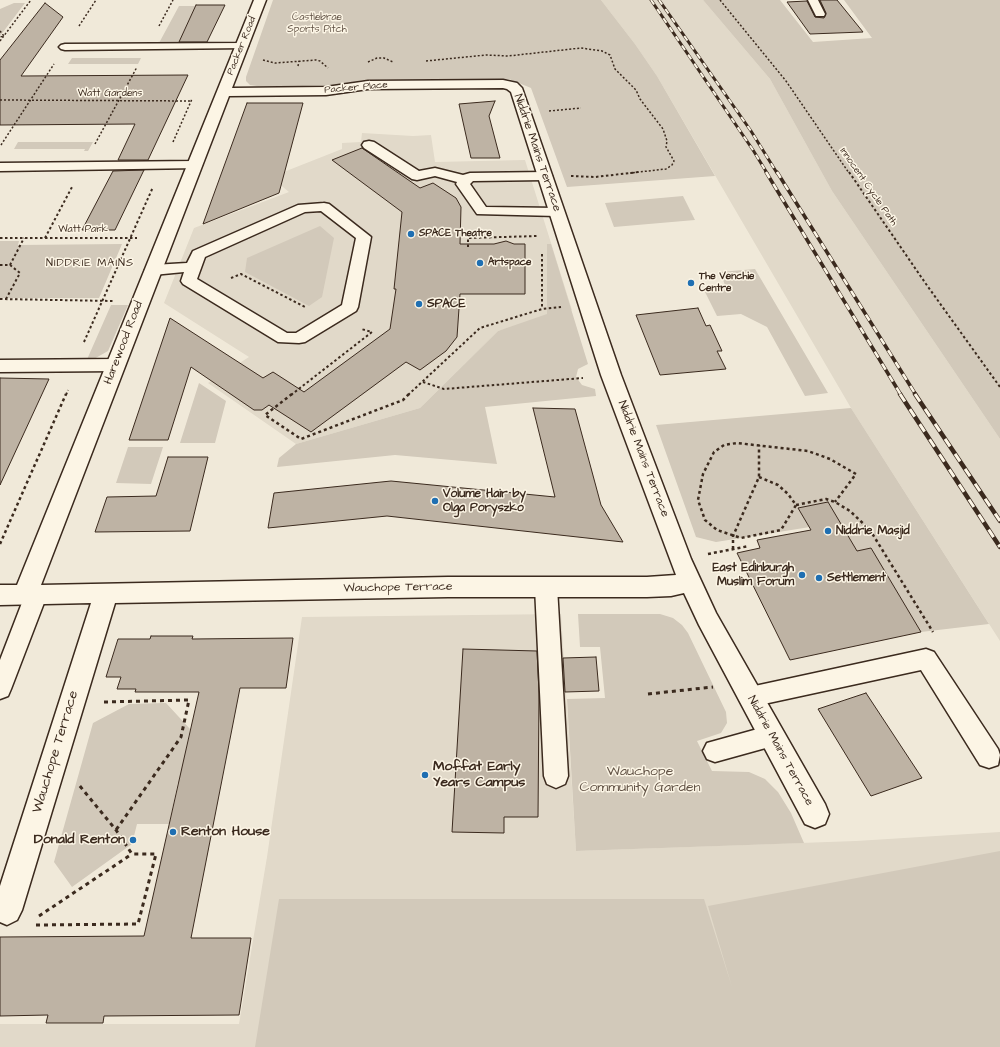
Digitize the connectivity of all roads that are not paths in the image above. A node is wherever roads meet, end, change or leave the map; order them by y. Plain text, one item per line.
1 (260, 0) edge
2 (813, 0) edge
3 (820, 14) dead end
4 (242, 46) junction
5 (66, 47) road end
6 (512, 86) joint
7 (222, 96) junction
8 (369, 145) dead end
9 (195, 165) junction
10 (0, 167) edge
11 (545, 176) junction
12 (465, 180) junction
13 (549, 212) junction
14 (193, 267) junction
15 (153, 270) junction
16 (116, 365) junction
17 (0, 366) edge
18 (690, 582) junction
19 (546, 587) junction
20 (106, 594) junction
21 (0, 595) edge
22 (30, 595) junction
23 (745, 687) junction
24 (0, 689) edge
25 (772, 736) junction
26 (715, 751) dead end
27 (989, 757) dead end
28 (556, 776) dead end
29 (815, 814) dead end
30 (17, 917) road end

1 - 4 street, Packer Road
2 - 3 lane
4 - 5 lane
4 - 7 street, Packer Road
6 - 7 street, Packer Place
6 - 11 street, Niddrie Mains Terrace
7 - 9 street, Harewood Road
8 - 12 lane
9 - 10 lane
9 - 15 street, Harewood Road
11 - 12 lane
11 - 13 street, Niddrie Mains Terrace
12 - 13 lane
13 - 18 street, Niddrie Mains Terrace
14 - 14 lane
14 - 15 lane
15 - 16 street, Harewood Road
16 - 17 lane
16 - 22 street, Harewood Road
18 - 19 street, Wauchope Terrace
18 - 23 street, Niddrie Mains Terrace
19 - 20 street, Wauchope Terrace
19 - 28 lane
20 - 22 street, Wauchope Terrace
20 - 30 street, Wauchope Terrace
21 - 22 street, Wauchope Terrace
22 - 24 lane
23 - 25 street, Niddrie Mains Terrace
23 - 27 lane
25 - 26 lane
25 - 29 street, Niddrie Mains Terrace

